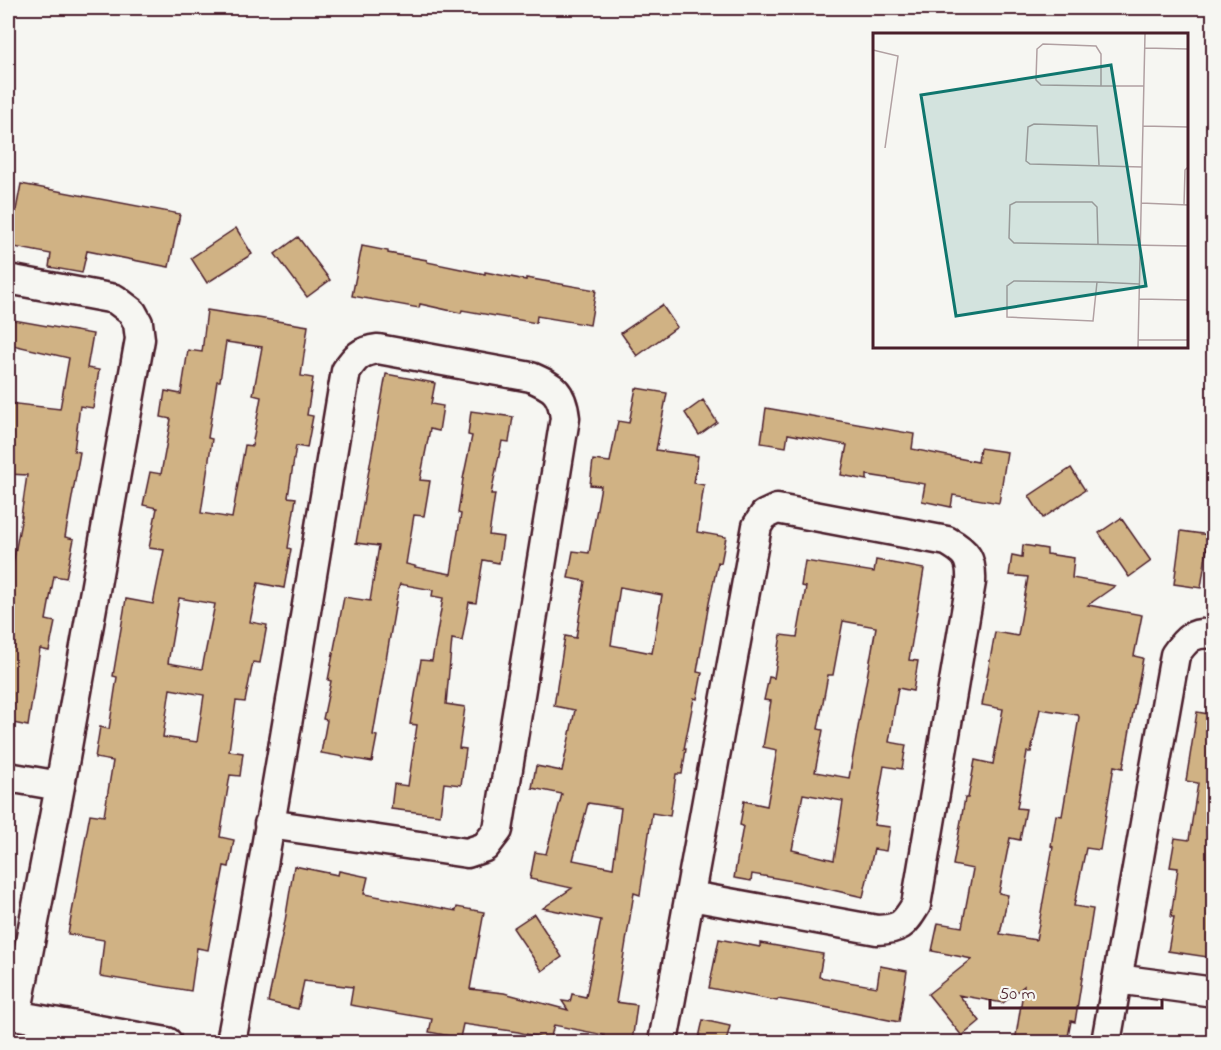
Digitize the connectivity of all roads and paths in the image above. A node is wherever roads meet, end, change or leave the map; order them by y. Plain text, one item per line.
1 (8, 279) edge
2 (1214, 634) edge
3 (8, 777) edge
4 (60, 786) junction
5 (269, 824) junction
6 (691, 896) junction
7 (1117, 979) junction
8 (1214, 992) edge
9 (12, 1015) edge
10 (167, 1042) edge
11 (231, 1042) edge
12 (663, 1042) edge
13 (1106, 1042) edge

1 - 4 street
2 - 7 street
3 - 4 street
4 - 9 street
5 - 5 street
5 - 11 street
6 - 6 street
6 - 12 street
7 - 8 street
7 - 13 street
9 - 10 street

